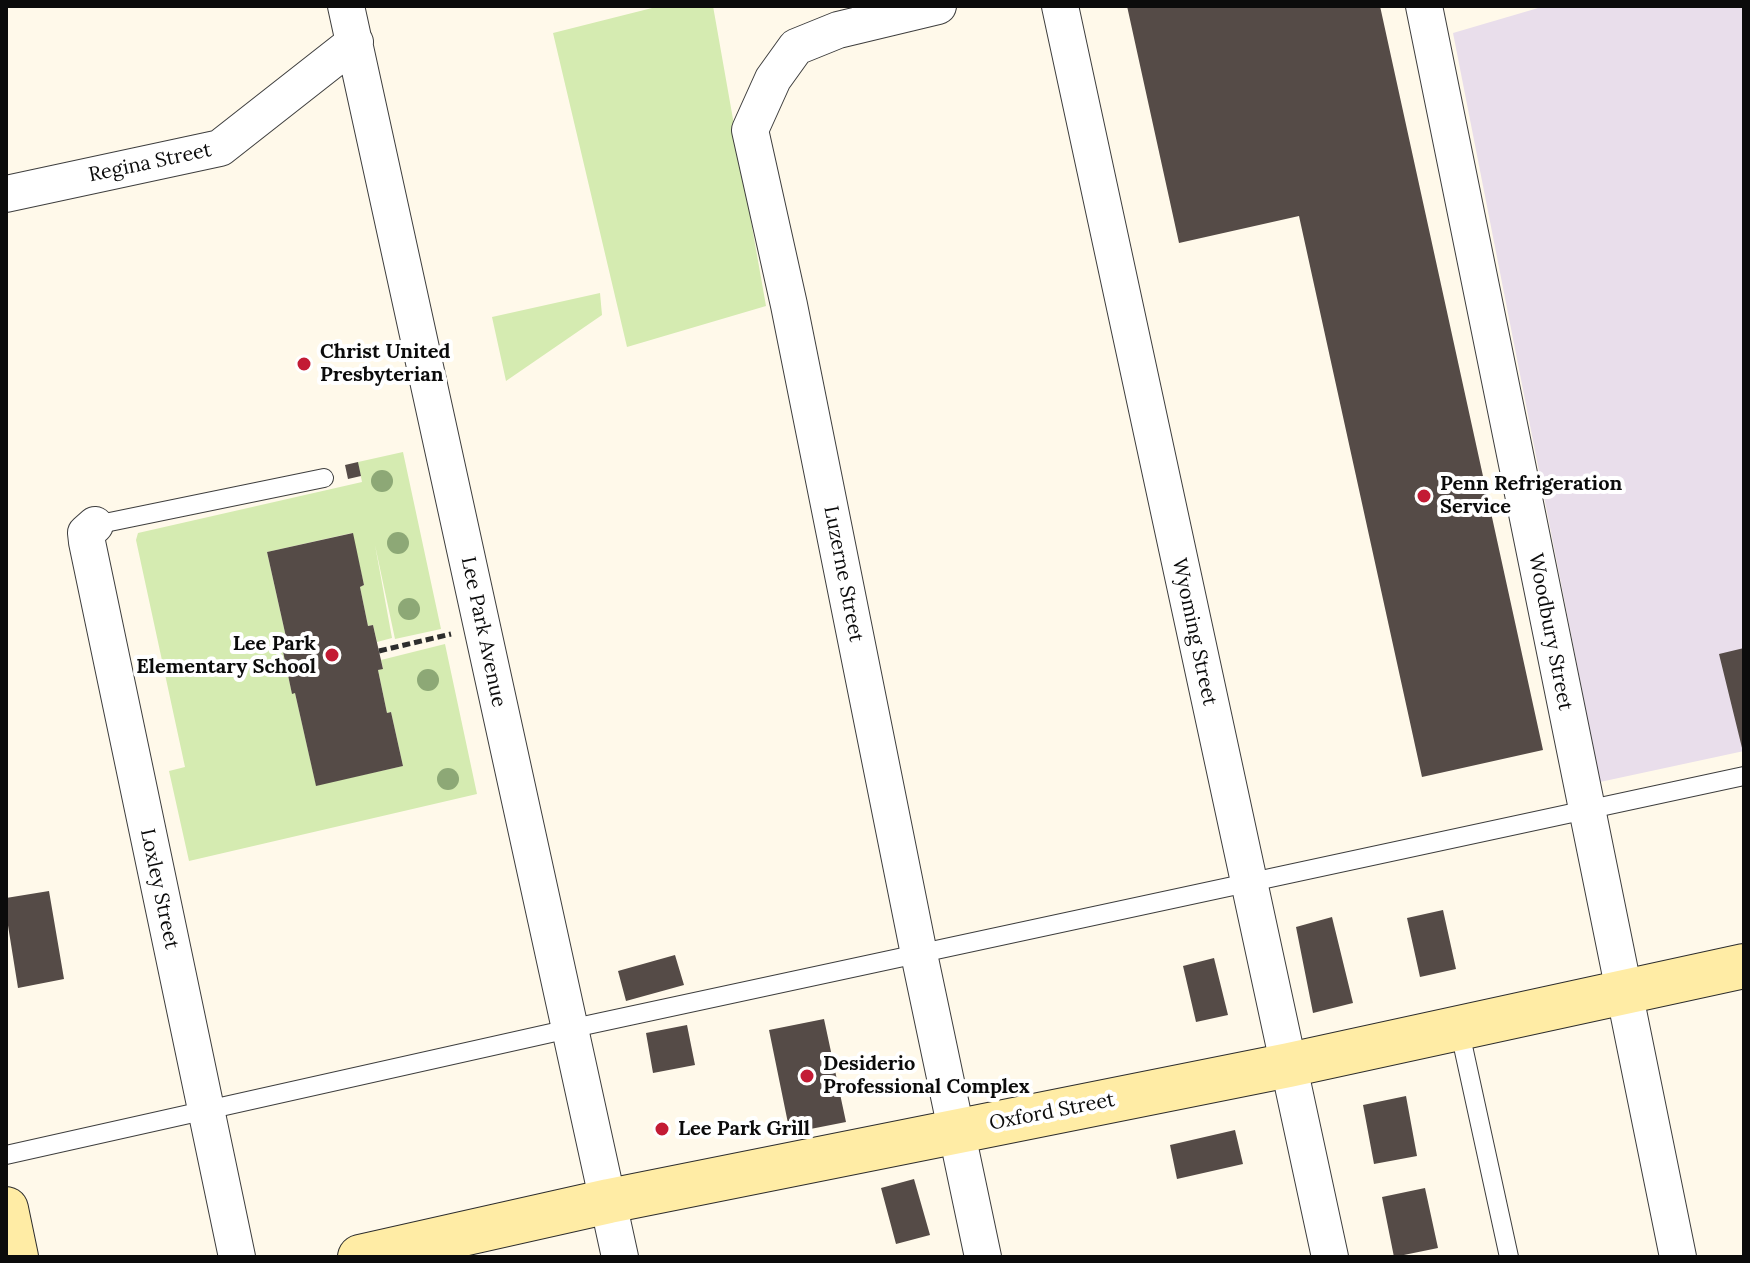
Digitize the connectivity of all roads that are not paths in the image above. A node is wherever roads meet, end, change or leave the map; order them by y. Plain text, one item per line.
1 (346, 6) edge
2 (938, 6) edge
3 (1060, 6) edge
4 (1430, 7) edge
5 (355, 42) junction
6 (6, 194) edge
7 (324, 478) dead end
8 (95, 525) joint
9 (1744, 776) edge
10 (1586, 811) junction
11 (1248, 883) junction
12 (919, 954) junction
13 (1744, 966) edge
14 (1624, 992) junction
15 (1459, 1028) junction
16 (569, 1029) junction
17 (1289, 1065) junction
18 (206, 1110) junction
19 (956, 1131) junction
20 (6, 1155) edge
21 (609, 1201) junction
22 (6, 1209) edge
23 (16, 1257) edge
24 (237, 1257) edge
25 (360, 1257) edge
26 (620, 1257) edge
27 (983, 1257) edge
28 (1330, 1257) edge
29 (1509, 1257) edge
30 (1678, 1257) edge

1 - 5 street, Lee Park Avenue
2 - 12 street, Luzerne Street
3 - 11 street, Wyoming Street
4 - 10 street, Woodbury Street
5 - 6 street, Regina Street
5 - 16 street, Lee Park Avenue
7 - 8 lane
8 - 18 street, Loxley Street
9 - 10 lane
10 - 11 lane
10 - 14 street, Woodbury Street
11 - 12 lane
11 - 17 street, Wyoming Street
12 - 16 lane
12 - 19 street, Luzerne Street
13 - 14 street, Oxford Street
14 - 15 street, Oxford Street
14 - 30 street, Woodbury Street
15 - 17 street, Oxford Street
15 - 29 lane
16 - 18 lane
16 - 21 street, Lee Park Avenue
17 - 19 street, Oxford Street
17 - 28 street, Wyoming Street
18 - 20 lane
18 - 24 street, Loxley Street
19 - 21 street, Oxford Street
19 - 27 street, Luzerne Street
21 - 25 street, Oxford Street
21 - 26 street, Lee Park Avenue
22 - 23 street

